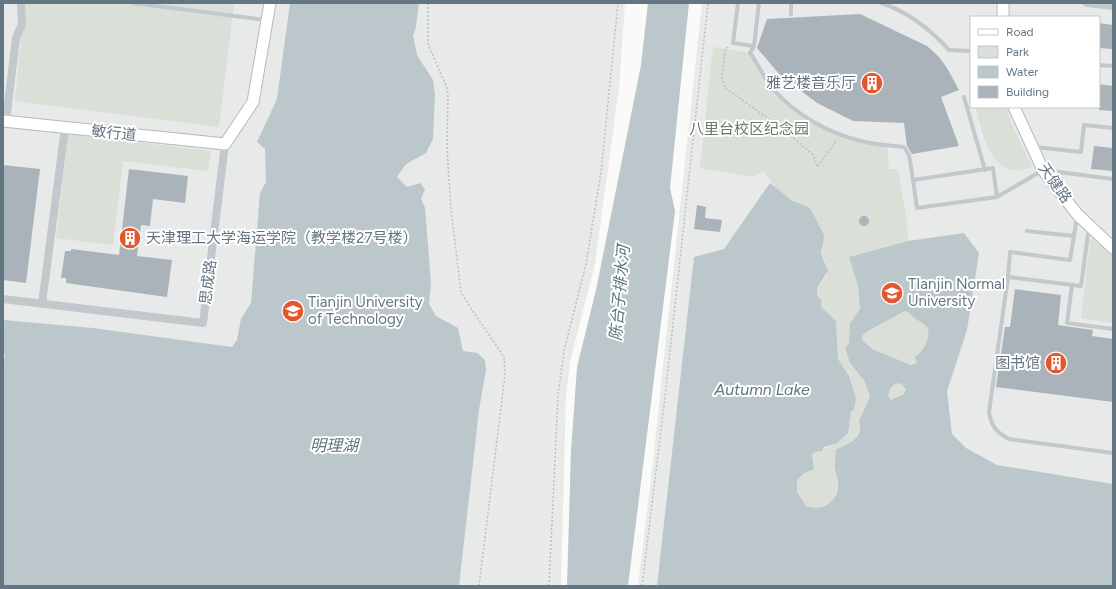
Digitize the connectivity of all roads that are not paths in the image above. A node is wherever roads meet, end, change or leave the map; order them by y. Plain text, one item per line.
1 (21, 3) edge
2 (133, 3) edge
3 (270, 3) edge
4 (738, 3) edge
5 (760, 3) edge
6 (791, 3) edge
7 (881, 3) edge
8 (1003, 3) edge
9 (1087, 3) edge
10 (1113, 6) edge
11 (791, 14) dead end
12 (1003, 16) edge
13 (268, 20) junction
14 (754, 46) junction
15 (970, 51) edge
16 (1100, 65) edge
17 (1113, 66) edge
18 (964, 97) dead end
19 (1014, 108) edge
20 (4, 121) edge
21 (65, 128) junction
22 (1113, 128) edge
23 (224, 144) junction
24 (1032, 147) junction
25 (985, 170) junction
26 (1043, 170) junction
27 (1113, 179) edge
28 (913, 180) junction
29 (997, 197) junction
30 (1077, 214) junction
31 (1089, 227) junction
32 (1027, 231) dead end
33 (1074, 236) junction
34 (1113, 248) edge
35 (1008, 277) junction
36 (1072, 285) junction
37 (3, 299) edge
38 (42, 304) junction
39 (1113, 329) edge
40 (1113, 453) edge

1 - 20 street
2 - 13 lane
3 - 13 street, 思成路
4 - 14 lane
5 - 14 lane
6 - 11 lane
7 - 15 lane
8 - 12 street
9 - 10 street
13 - 23 street, 思成路
14 - 28 lane
16 - 17 lane
18 - 25 lane
19 - 24 street, 天健路
20 - 21 street, 敏行道
21 - 23 street, 敏行道
21 - 38 street
22 - 24 lane
23 - 38 street, 思成路
24 - 26 street, 天健路
25 - 28 lane
25 - 29 lane
26 - 27 lane
26 - 29 lane
26 - 30 street, 天健路
28 - 29 lane
30 - 31 street, 天健路
30 - 33 lane
31 - 34 street, 天健路
31 - 36 lane
32 - 33 lane
33 - 35 lane
35 - 36 lane
35 - 40 lane
36 - 39 lane
37 - 38 street, 思成路

